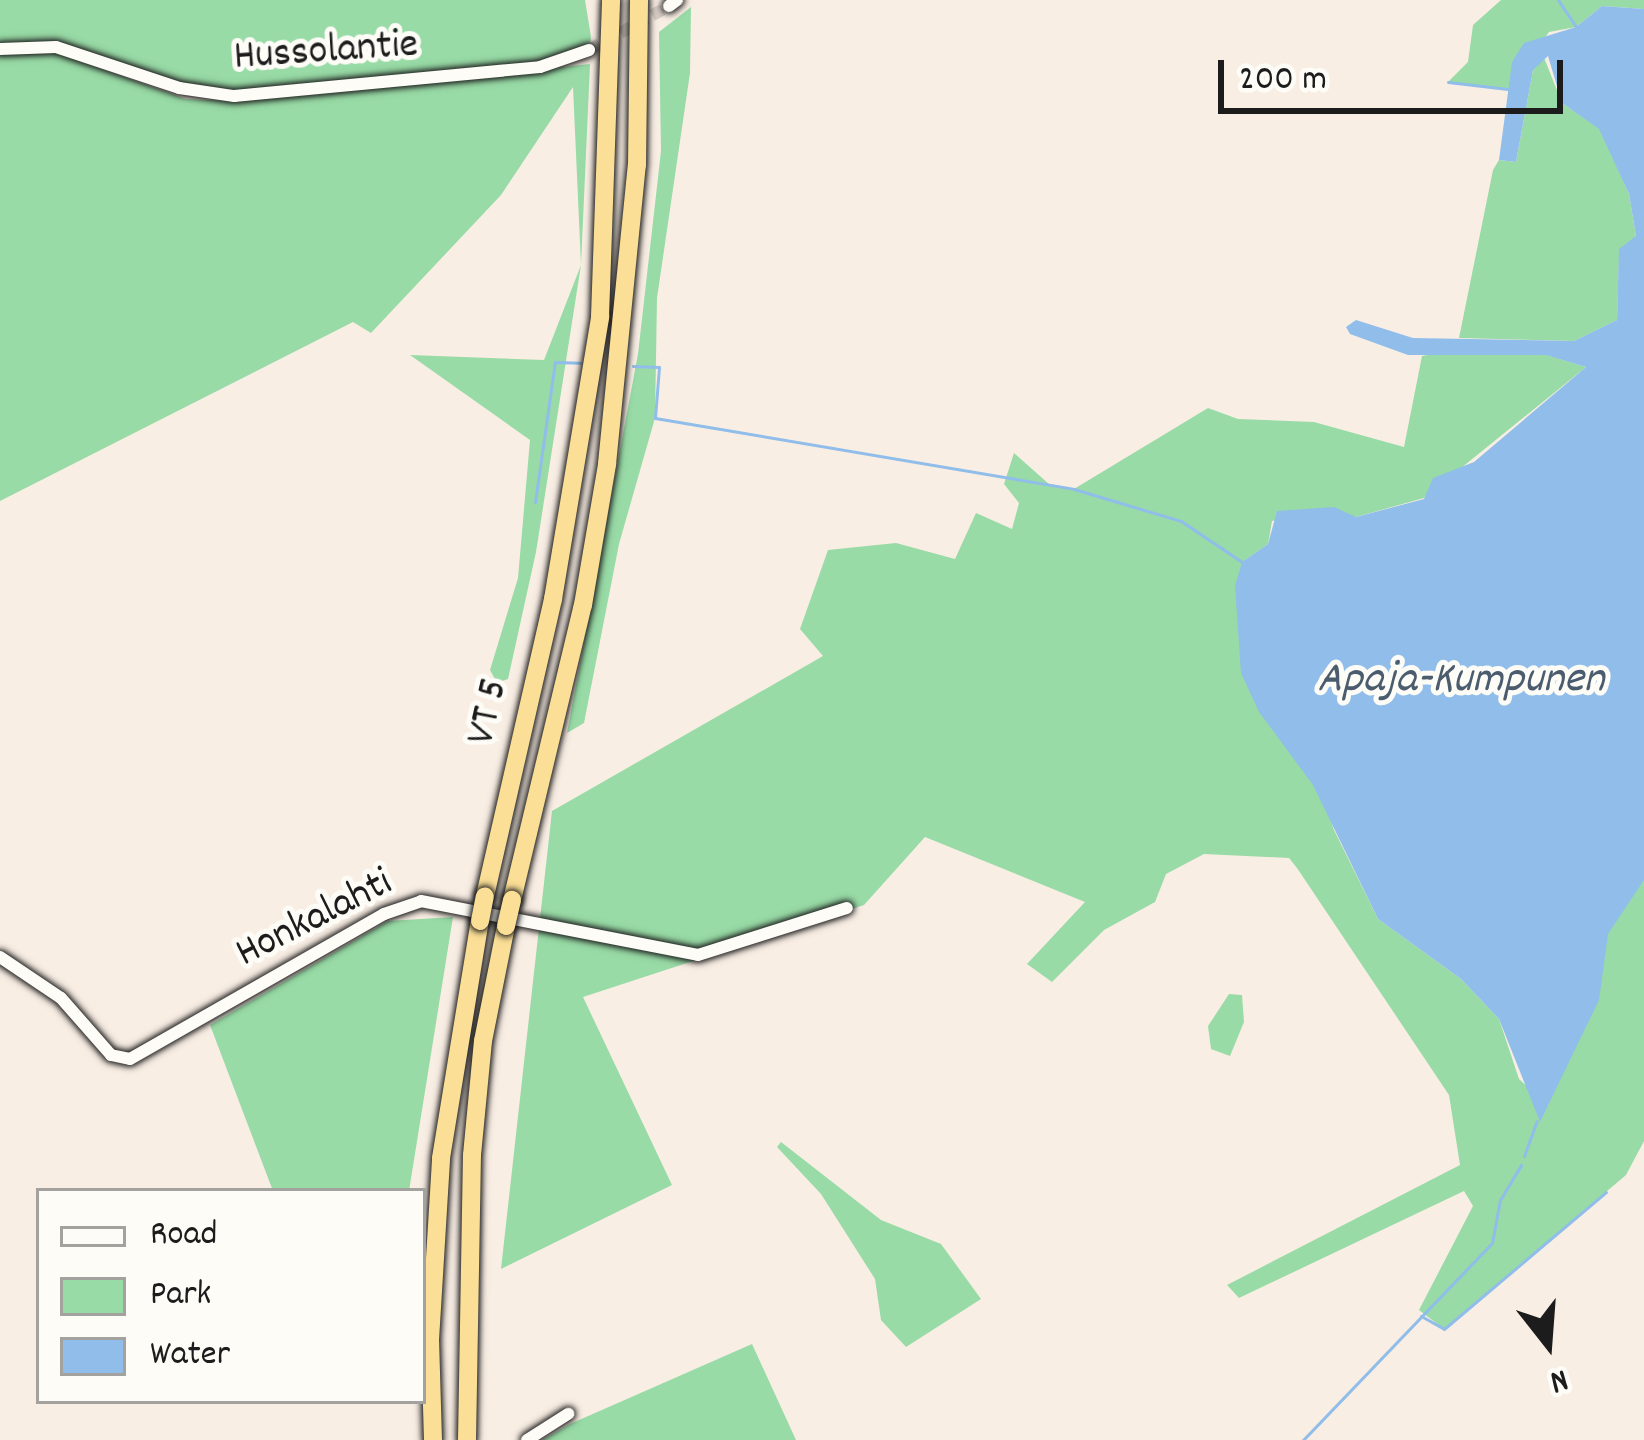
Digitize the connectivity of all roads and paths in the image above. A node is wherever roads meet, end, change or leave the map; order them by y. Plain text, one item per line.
1 (611, 0) edge
2 (639, 0) edge
3 (0, 49) edge
4 (589, 50) tunnel mouth
5 (847, 908) dead end
6 (0, 957) edge
7 (568, 1414) dead end
8 (434, 1440) edge
9 (467, 1440) edge
10 (527, 1440) edge

1 - 8 highway, VT 5, bridge
2 - 9 highway, VT 5, bridge
3 - 4 street, Hussolantie
5 - 6 street, Honkalahti
7 - 10 street

